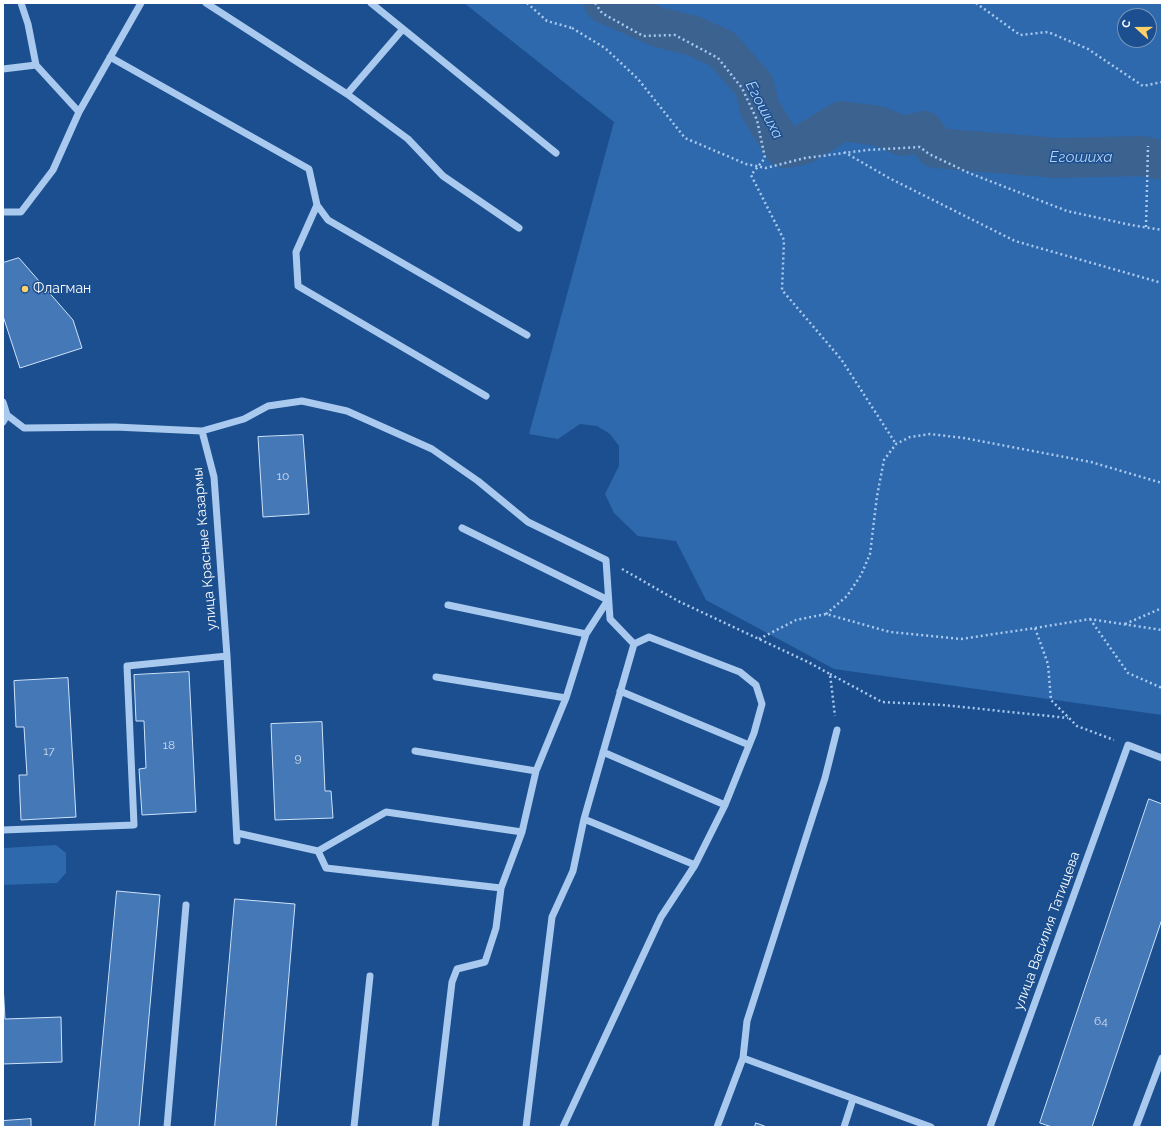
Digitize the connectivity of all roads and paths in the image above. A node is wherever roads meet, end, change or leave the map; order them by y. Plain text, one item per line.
1 (21, 3) edge
2 (141, 3) edge
3 (206, 3) edge
4 (371, 3) edge
5 (527, 3) edge
6 (594, 3) edge
7 (976, 3) edge
8 (403, 29) junction
9 (110, 57) junction
10 (36, 65) junction
11 (3, 69) edge
12 (1162, 82) edge
13 (347, 94) junction
14 (79, 112) junction
15 (1148, 146) dead end
16 (844, 152) junction
17 (556, 153) dead end
18 (759, 166) junction
19 (317, 205) junction
20 (3, 212) edge
21 (1146, 227) junction
22 (519, 228) dead end
23 (1162, 230) edge
24 (1162, 283) edge
25 (527, 335) dead end
26 (486, 396) dead end
27 (3, 402) edge
28 (7, 415) junction
29 (3, 422) edge
30 (202, 431) junction
31 (896, 444) junction
32 (1162, 483) edge
33 (462, 528) dead end
34 (606, 560) junction
35 (608, 600) junction
36 (448, 605) dead end
37 (1162, 608) edge
38 (826, 614) junction
39 (1090, 619) junction
40 (1125, 624) junction
41 (1035, 628) junction
42 (1162, 630) edge
43 (586, 634) junction
44 (759, 639) junction
45 (634, 644) junction
46 (227, 656) junction
47 (830, 674) junction
48 (436, 677) dead end
49 (1162, 688) edge
50 (620, 691) junction
51 (566, 698) junction
52 (1069, 718) junction
53 (837, 730) joint
54 (749, 745) junction
55 (1128, 745) junction
56 (415, 751) dead end
57 (603, 752) junction
58 (1162, 758) edge
59 (536, 771) junction
60 (725, 805) junction
61 (584, 819) junction
62 (3, 830) edge
63 (522, 832) junction
64 (237, 833) junction
65 (237, 840) dead end
66 (318, 851) junction
67 (695, 865) junction
68 (501, 888) junction
69 (186, 905) dead end
70 (370, 976) dead end
71 (742, 1058) junction
72 (1162, 1058) edge
73 (853, 1099) junction
74 (167, 1127) edge
75 (354, 1127) edge
76 (435, 1127) edge
77 (526, 1127) edge
78 (563, 1127) edge
79 (717, 1127) edge
80 (844, 1127) edge
81 (930, 1127) edge
82 (990, 1127) edge
83 (1136, 1127) edge

1 - 10 street
2 - 9 street
3 - 13 street
4 - 8 street
5 - 18 path, bridge
6 - 18 path
7 - 12 path
8 - 13 street
8 - 17 street
9 - 14 street
9 - 19 street
10 - 11 street
10 - 14 street
13 - 22 street
14 - 20 street
15 - 21 path
16 - 18 path, bridge
16 - 21 path, bridge
16 - 24 path
18 - 31 path
19 - 25 street
19 - 26 street
21 - 23 path, bridge
27 - 28 street
28 - 29 street
28 - 30 street
30 - 34 street
30 - 46 street, улица Красные Казармы
31 - 32 path
31 - 38 path
33 - 35 street
34 - 35 street
34 - 44 path
35 - 43 street
35 - 45 street
36 - 43 street
37 - 40 path
38 - 41 path
38 - 44 path
39 - 40 path
39 - 41 path
39 - 49 path
40 - 42 path
41 - 52 path
43 - 51 street
44 - 47 path
45 - 50 street
45 - 54 street
46 - 62 street
46 - 64 street, улица Красные Казармы
47 - 52 path
47 - 53 path
48 - 51 street
50 - 54 street
50 - 57 street
51 - 59 street
52 - 55 path
53 - 71 street
54 - 60 street
55 - 58 street
55 - 82 street, улица Василия Татищева
56 - 59 street
57 - 60 street
57 - 61 street
59 - 63 street
60 - 67 street
61 - 67 street
61 - 77 street
63 - 66 street
63 - 68 street
64 - 65 street, улица Красные Казармы
64 - 66 street
66 - 68 street
67 - 78 street
68 - 76 street
69 - 74 street
70 - 75 street
71 - 73 street
71 - 79 street
72 - 83 street
73 - 80 street
73 - 81 street

